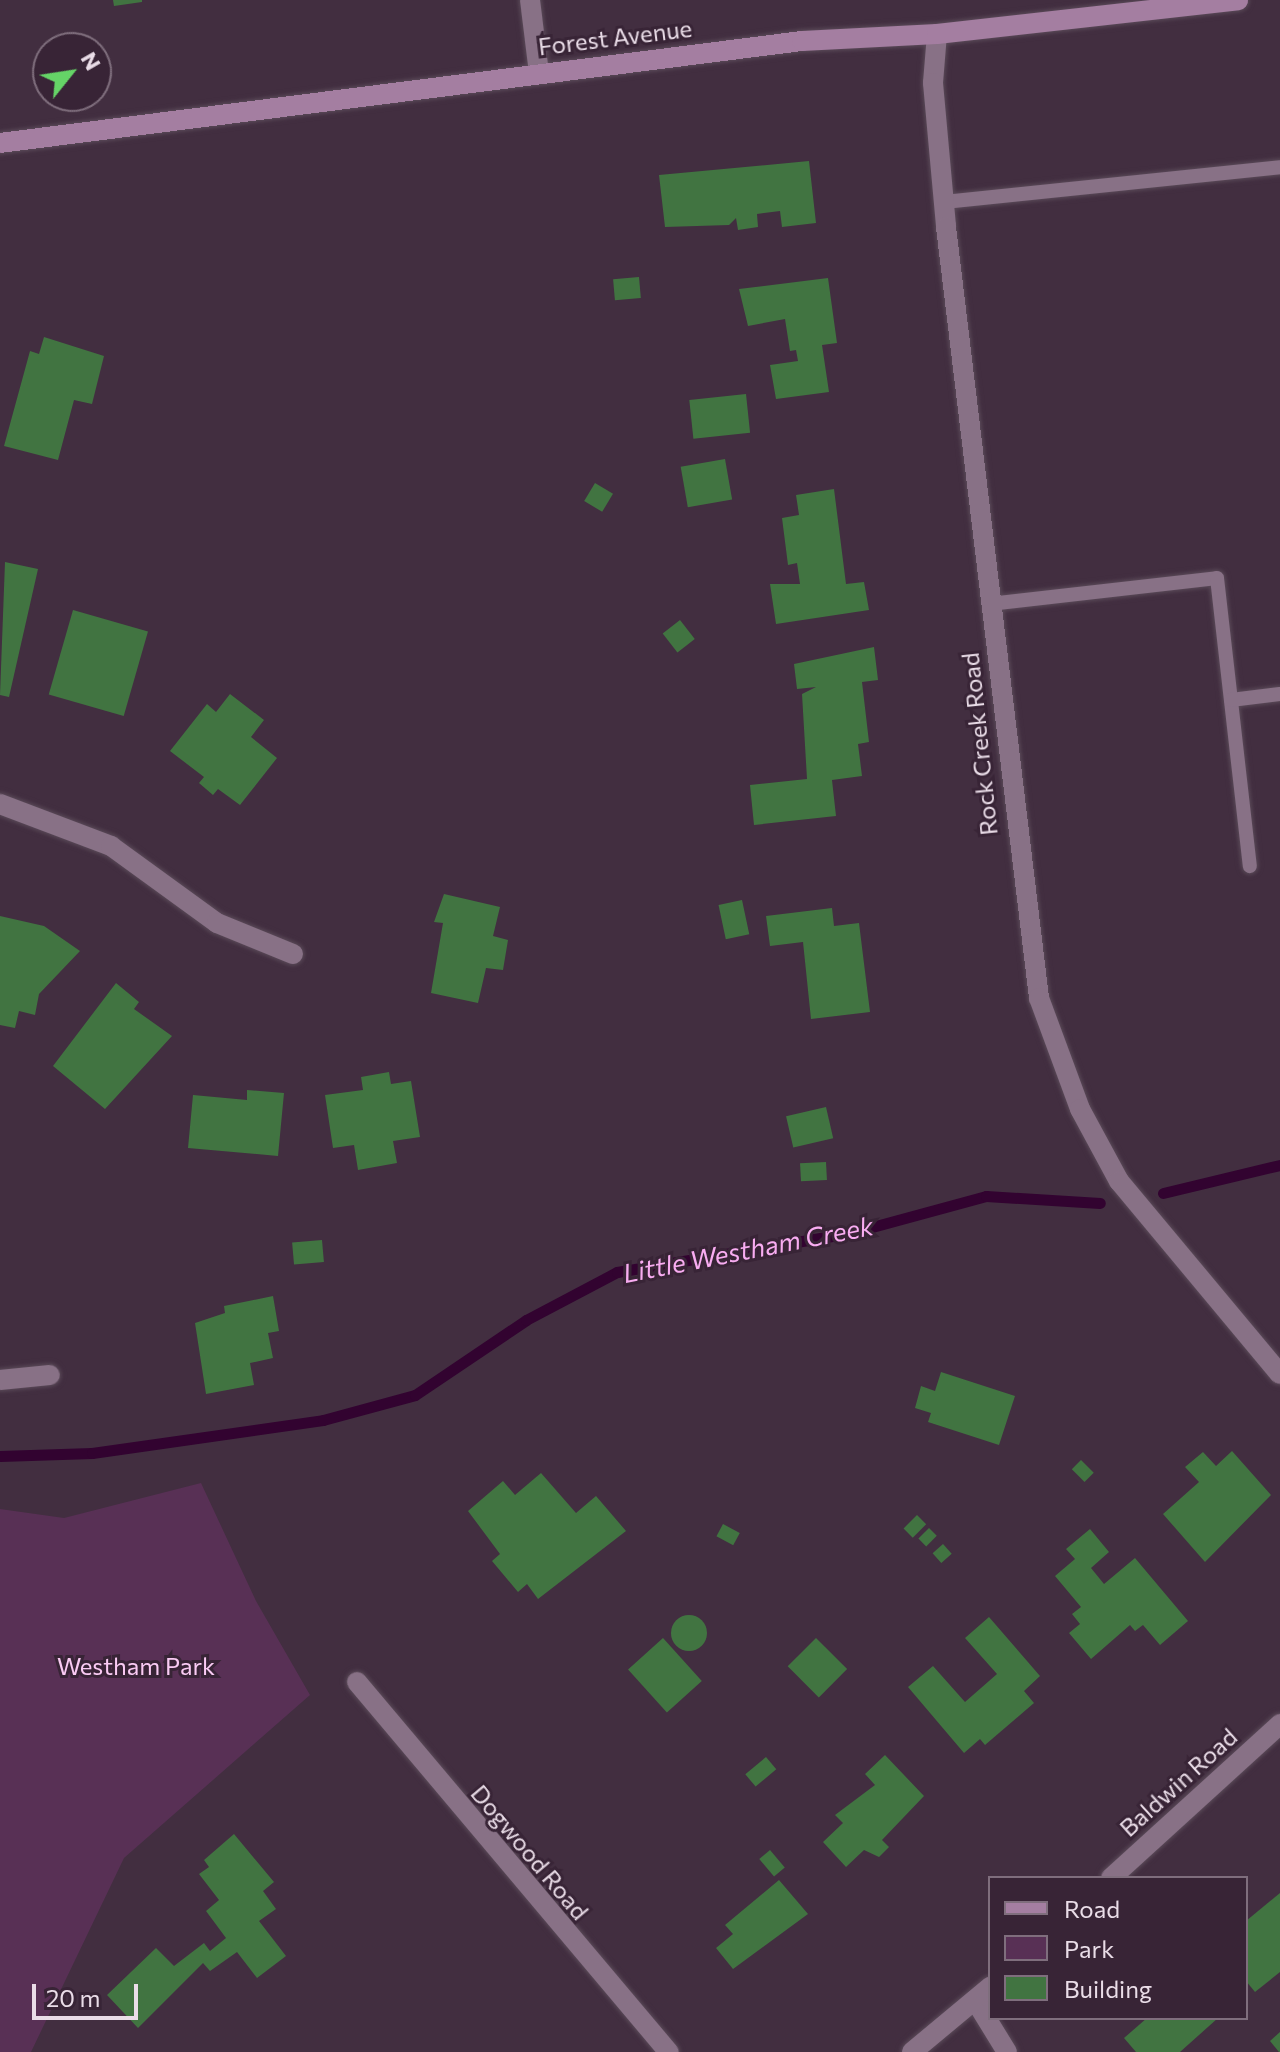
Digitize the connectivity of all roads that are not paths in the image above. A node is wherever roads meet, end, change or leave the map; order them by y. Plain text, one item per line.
1 (530, 0) edge
2 (1238, 0) edge
3 (937, 34) junction
4 (539, 73) junction
5 (0, 143) edge
6 (1280, 167) edge
7 (944, 202) junction
8 (990, 604) junction
9 (1280, 694) edge
10 (1231, 700) junction
11 (0, 804) edge
12 (1250, 866) dead end
13 (293, 954) dead end
14 (1280, 1374) edge
15 (50, 1375) dead end
16 (0, 1380) edge
17 (357, 1682) dead end
18 (1280, 1724) edge
19 (1113, 1876) edge
20 (982, 1994) edge
21 (993, 2020) edge
22 (669, 2052) edge
23 (912, 2052) edge
24 (1007, 2052) edge

1 - 4 street
2 - 3 main road, Forest Avenue
3 - 4 main road, Forest Avenue
3 - 7 street, Rock Creek Road
4 - 5 main road, Forest Avenue
6 - 7 lane
7 - 8 street, Rock Creek Road
8 - 10 lane
8 - 14 street, Rock Creek Road
9 - 10 lane
10 - 12 lane
11 - 13 street
15 - 16 street
17 - 22 street, Dogwood Road
18 - 19 street, Baldwin Road
20 - 23 street
21 - 24 street

